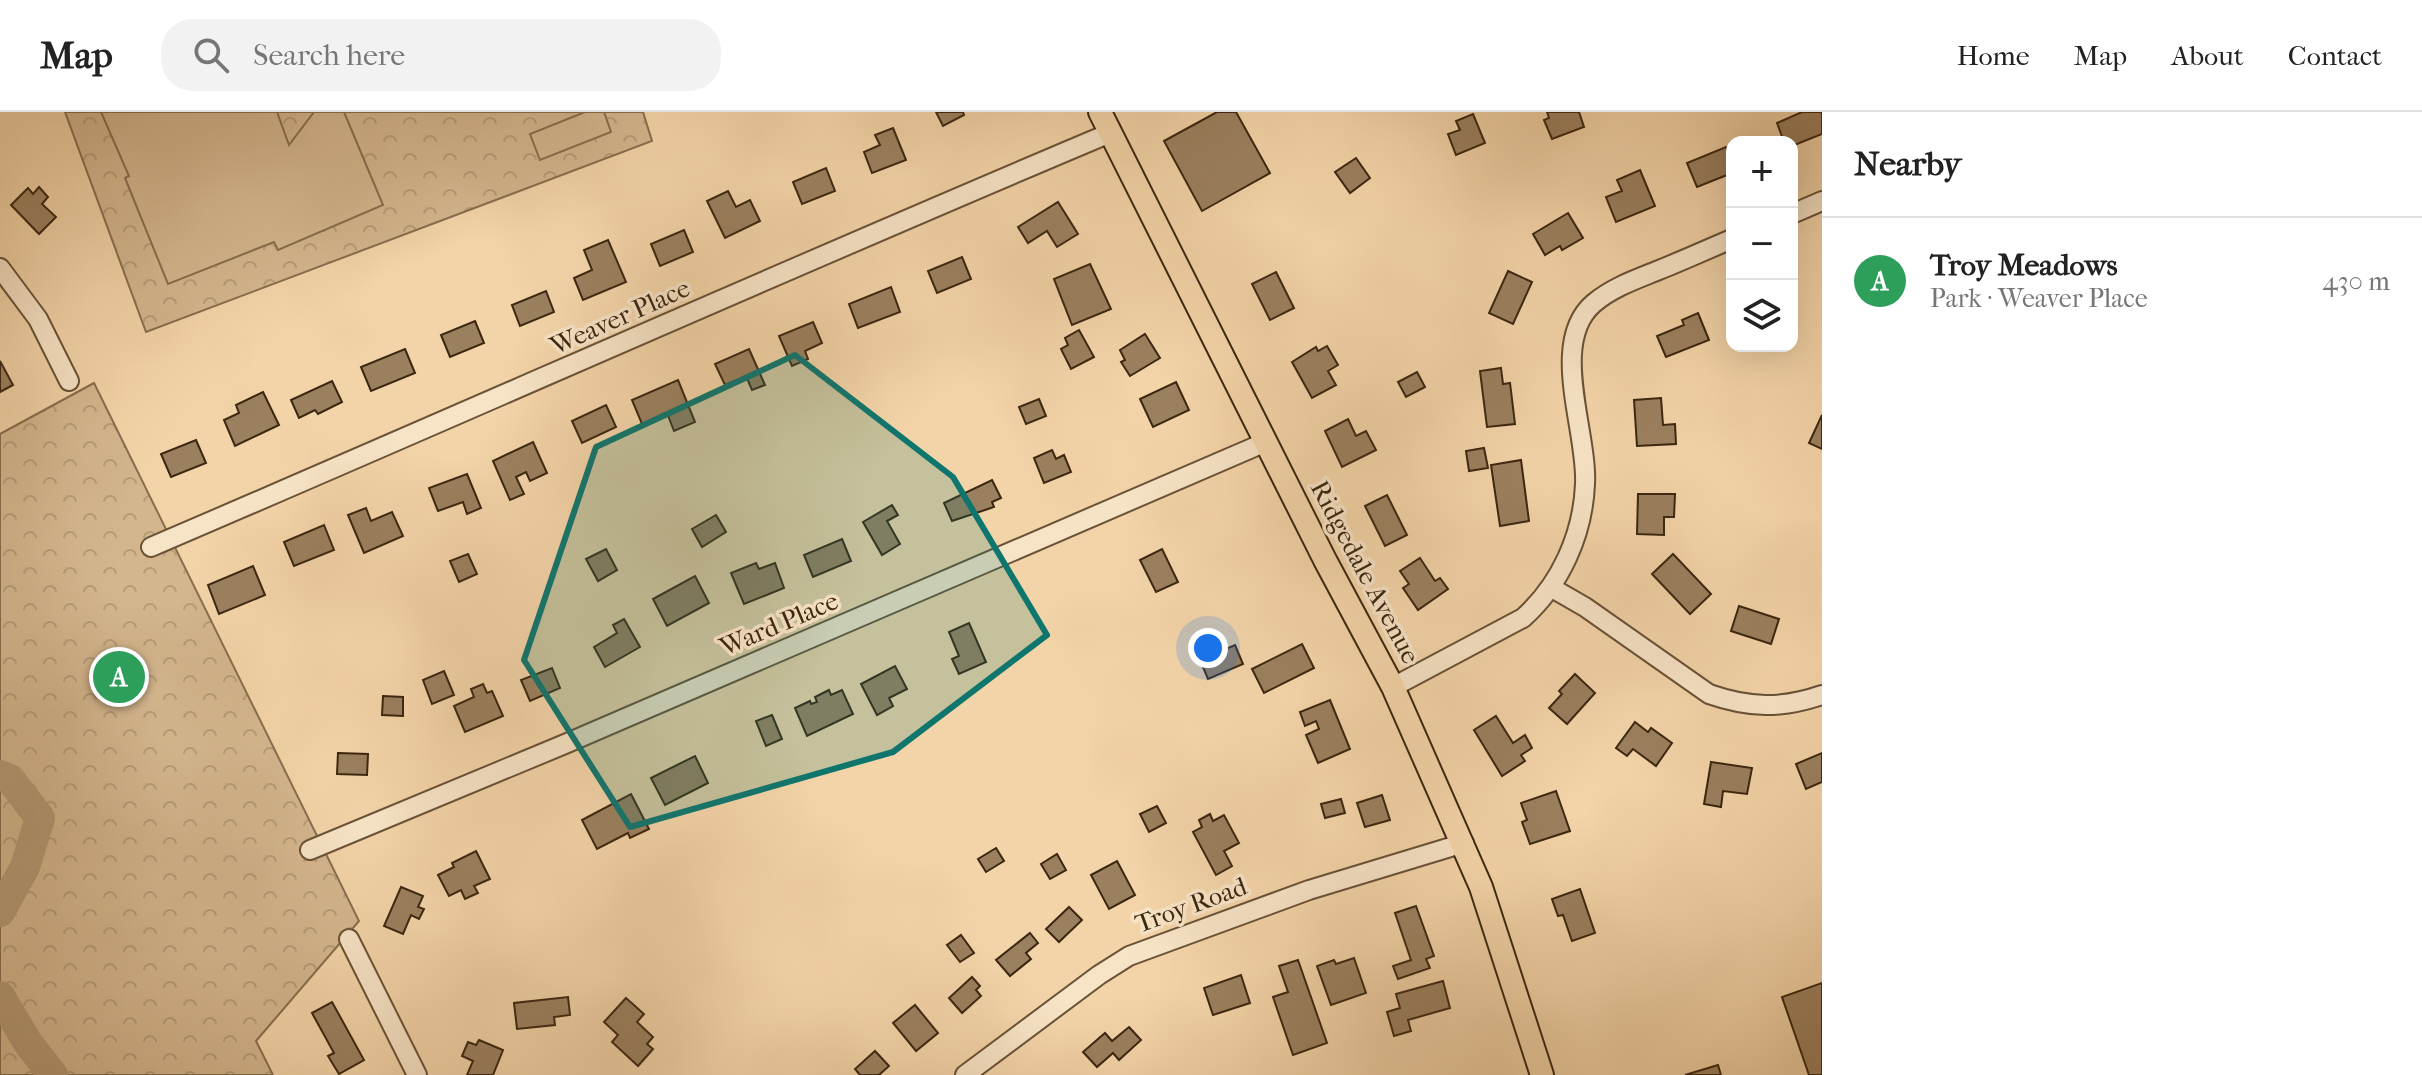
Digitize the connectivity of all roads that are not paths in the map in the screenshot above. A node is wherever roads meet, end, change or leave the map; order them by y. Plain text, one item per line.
1 (1105, 122) edge
2 (1822, 201) edge
3 (1798, 211) edge
4 (1726, 242) edge
5 (0, 268) edge
6 (69, 381) dead end
7 (1266, 442) junction
8 (151, 547) dead end
9 (1552, 588) junction
10 (1393, 687) junction
11 (1822, 695) edge
12 (1464, 843) junction
13 (310, 850) dead end
14 (349, 939) dead end
15 (417, 1075) edge
16 (965, 1075) edge
17 (1542, 1075) edge

1 - 7 main road, Ridgedale Avenue
1 - 8 street, Weaver Place
2 - 3 street
4 - 9 street
5 - 6 street
7 - 10 main road, Ridgedale Avenue
7 - 13 street, Ward Place
9 - 10 street
9 - 11 street
10 - 12 main road, Ridgedale Avenue
12 - 16 street, Troy Road
12 - 17 main road, Ridgedale Avenue
14 - 15 street

